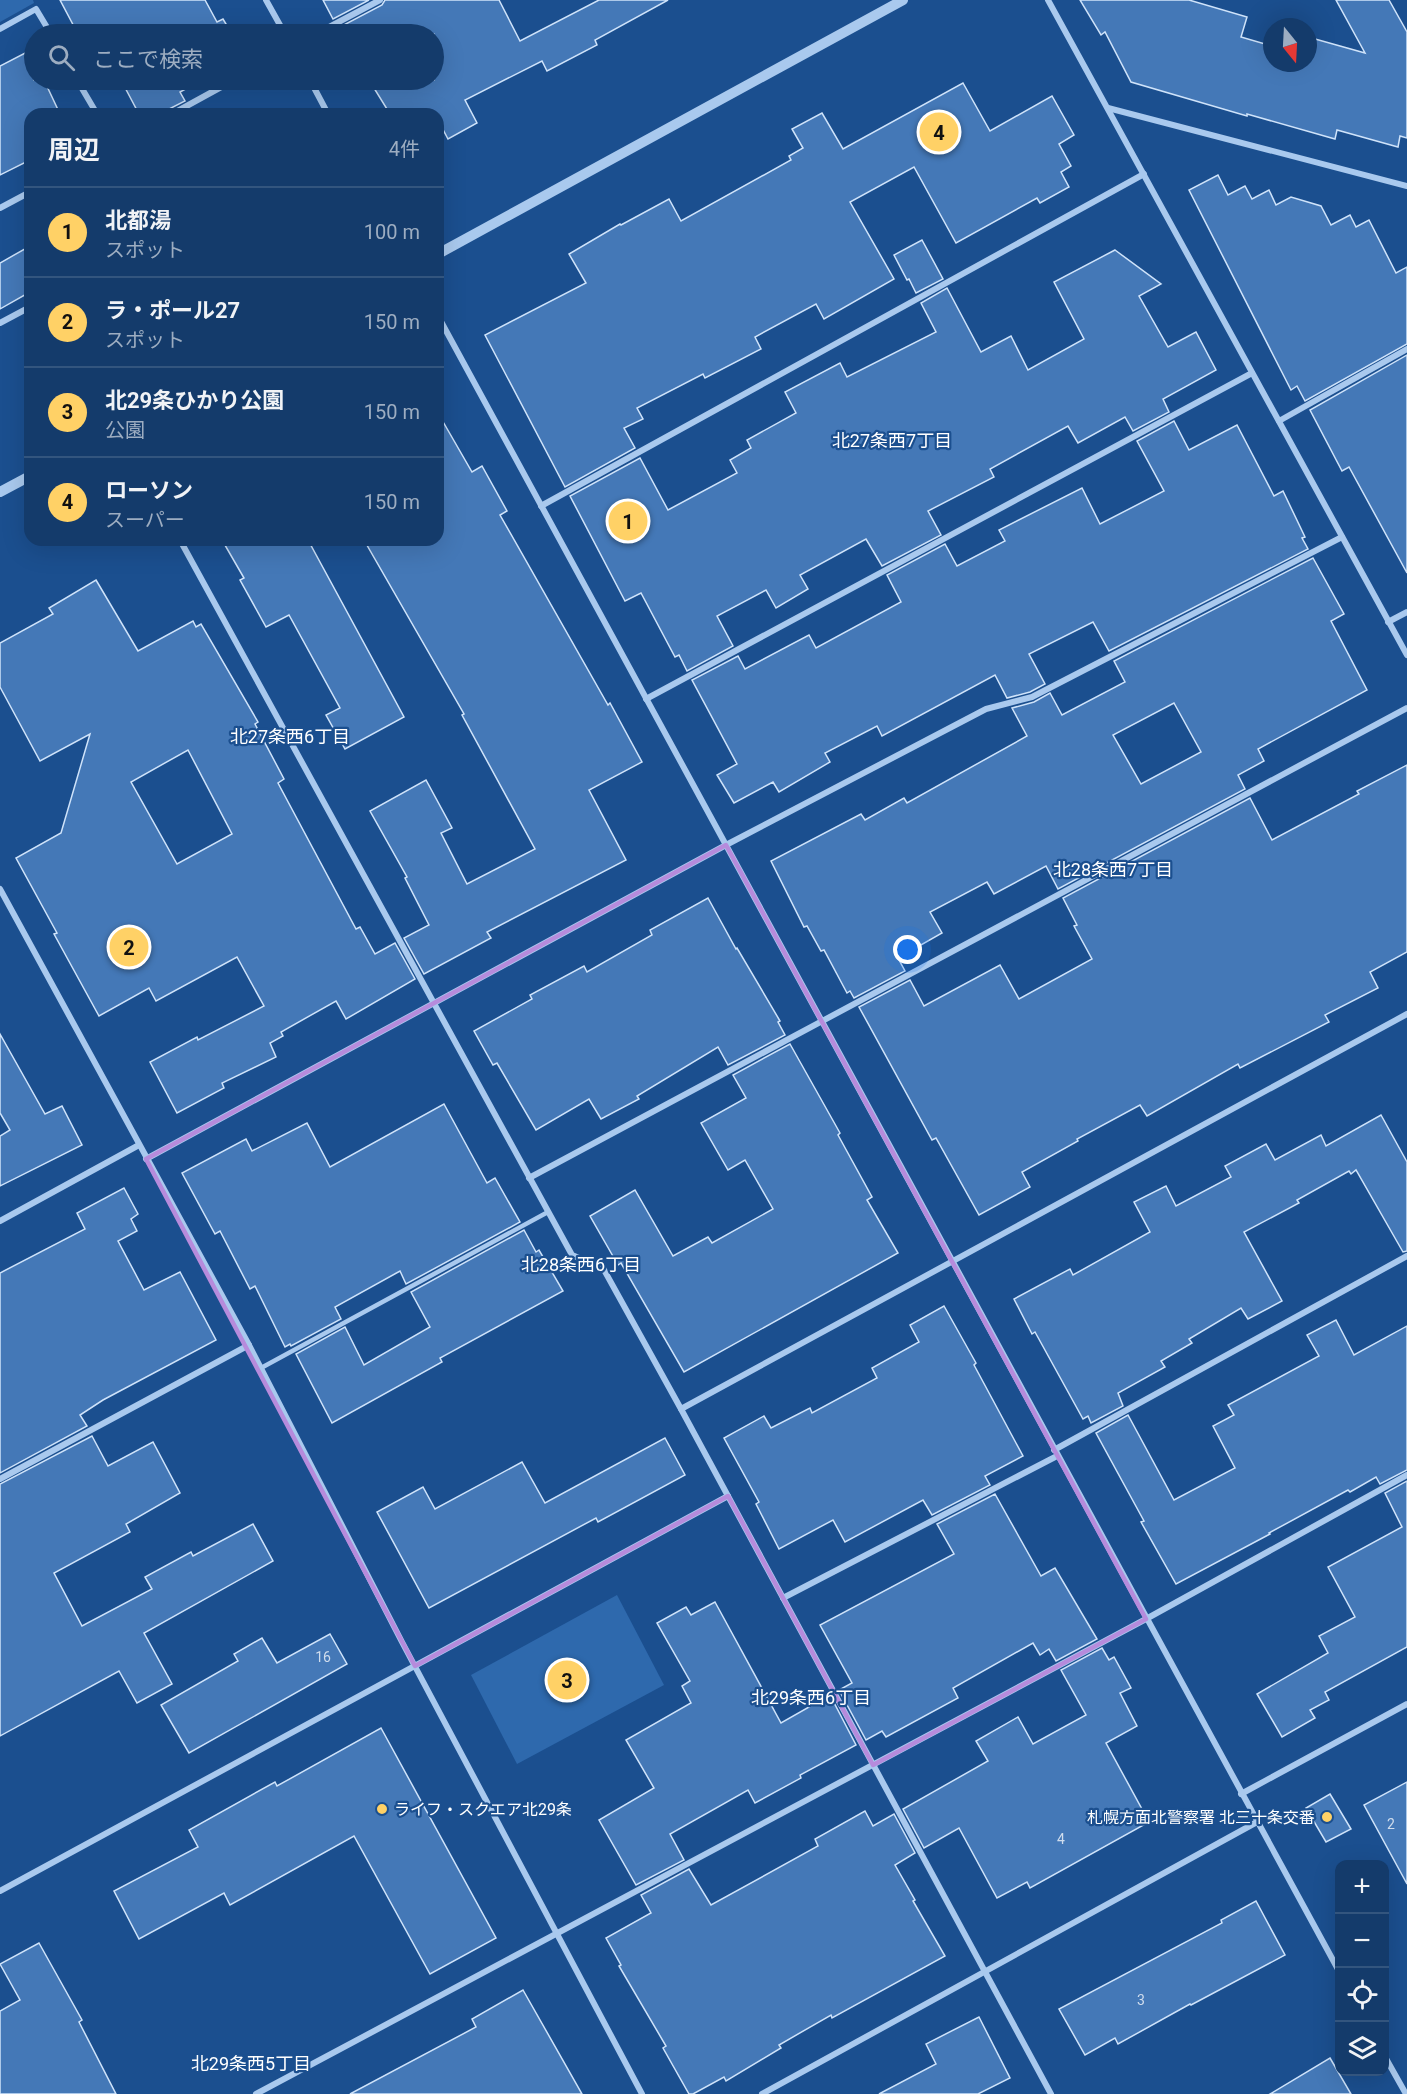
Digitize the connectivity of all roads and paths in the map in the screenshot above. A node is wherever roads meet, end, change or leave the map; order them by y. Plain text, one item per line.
1 (266, 0) edge
2 (380, 0) edge
3 (903, 0) edge
4 (1048, 0) edge
5 (45, 24) edge
6 (279, 24) edge
7 (335, 24) edge
8 (0, 29) edge
9 (83, 90) edge
10 (216, 90) edge
11 (315, 90) edge
12 (93, 108) edge
13 (183, 108) edge
14 (325, 108) edge
15 (1108, 108) junction
16 (1144, 174) junction
17 (1407, 186) edge
18 (24, 195) edge
19 (0, 208) edge
20 (444, 251) edge
21 (24, 310) edge
22 (0, 323) edge
23 (444, 327) edge
24 (1407, 349) edge
25 (1252, 373) junction
26 (1279, 421) junction
27 (24, 479) edge
28 (0, 492) edge
29 (541, 506) junction
30 (1342, 537) junction
31 (183, 546) edge
32 (1407, 612) edge
33 (1388, 622) junction
34 (1407, 656) edge
35 (646, 699) junction
36 (1407, 708) edge
37 (726, 845) junction
38 (1, 894) edge
39 (434, 1003) junction
40 (1407, 1014) edge
41 (821, 1021) junction
42 (139, 1145) junction
43 (146, 1159) junction
44 (529, 1178) junction
45 (548, 1212) junction
46 (0, 1221) edge
47 (1407, 1256) edge
48 (951, 1262) junction
49 (249, 1345) junction
50 (261, 1368) junction
51 (681, 1409) junction
52 (1055, 1453) junction
53 (1407, 1475) edge
54 (0, 1479) edge
55 (728, 1496) junction
56 (783, 1598) junction
57 (1146, 1619) junction
58 (415, 1666) junction
59 (1407, 1704) edge
60 (873, 1765) junction
61 (1241, 1794) junction
62 (1257, 1822) junction
63 (0, 1892) edge
64 (557, 1934) junction
65 (1337, 1968) edge
66 (985, 1972) junction
67 (1389, 2064) edge
68 (256, 2094) edge
69 (642, 2094) edge
70 (762, 2094) edge
71 (1051, 2094) edge
72 (1406, 2094) edge

1 - 6 street
2 - 7 street
3 - 20 street
4 - 15 street
5 - 8 street
9 - 12 street
10 - 13 street
11 - 14 street
15 - 16 street
15 - 17 street
16 - 25 street
16 - 29 street
18 - 19 street
21 - 22 street
23 - 29 street
24 - 26 street
25 - 26 street
25 - 35 street
26 - 30 street
27 - 28 street
29 - 35 street
30 - 33 street
30 - 37 street
31 - 39 street
32 - 33 street
33 - 34 street
35 - 37 street
36 - 41 street
37 - 39 street
37 - 41 street
38 - 42 street
39 - 43 street
39 - 44 street
40 - 48 street
41 - 44 street
41 - 48 street
42 - 43 street
42 - 46 street
43 - 49 street
44 - 45 street
45 - 50 lane
45 - 51 street
47 - 52 street
48 - 51 street
48 - 52 street
49 - 50 street
49 - 54 street
50 - 58 street
51 - 55 street
52 - 56 street
52 - 57 street
53 - 57 street
55 - 56 street
55 - 58 street
56 - 60 street
57 - 60 street
57 - 61 street
58 - 63 street
58 - 64 street
59 - 61 street
60 - 64 street
60 - 66 street
61 - 62 street
62 - 65 street
62 - 66 street
64 - 68 street
64 - 69 street
66 - 70 street
66 - 71 street
67 - 72 street

